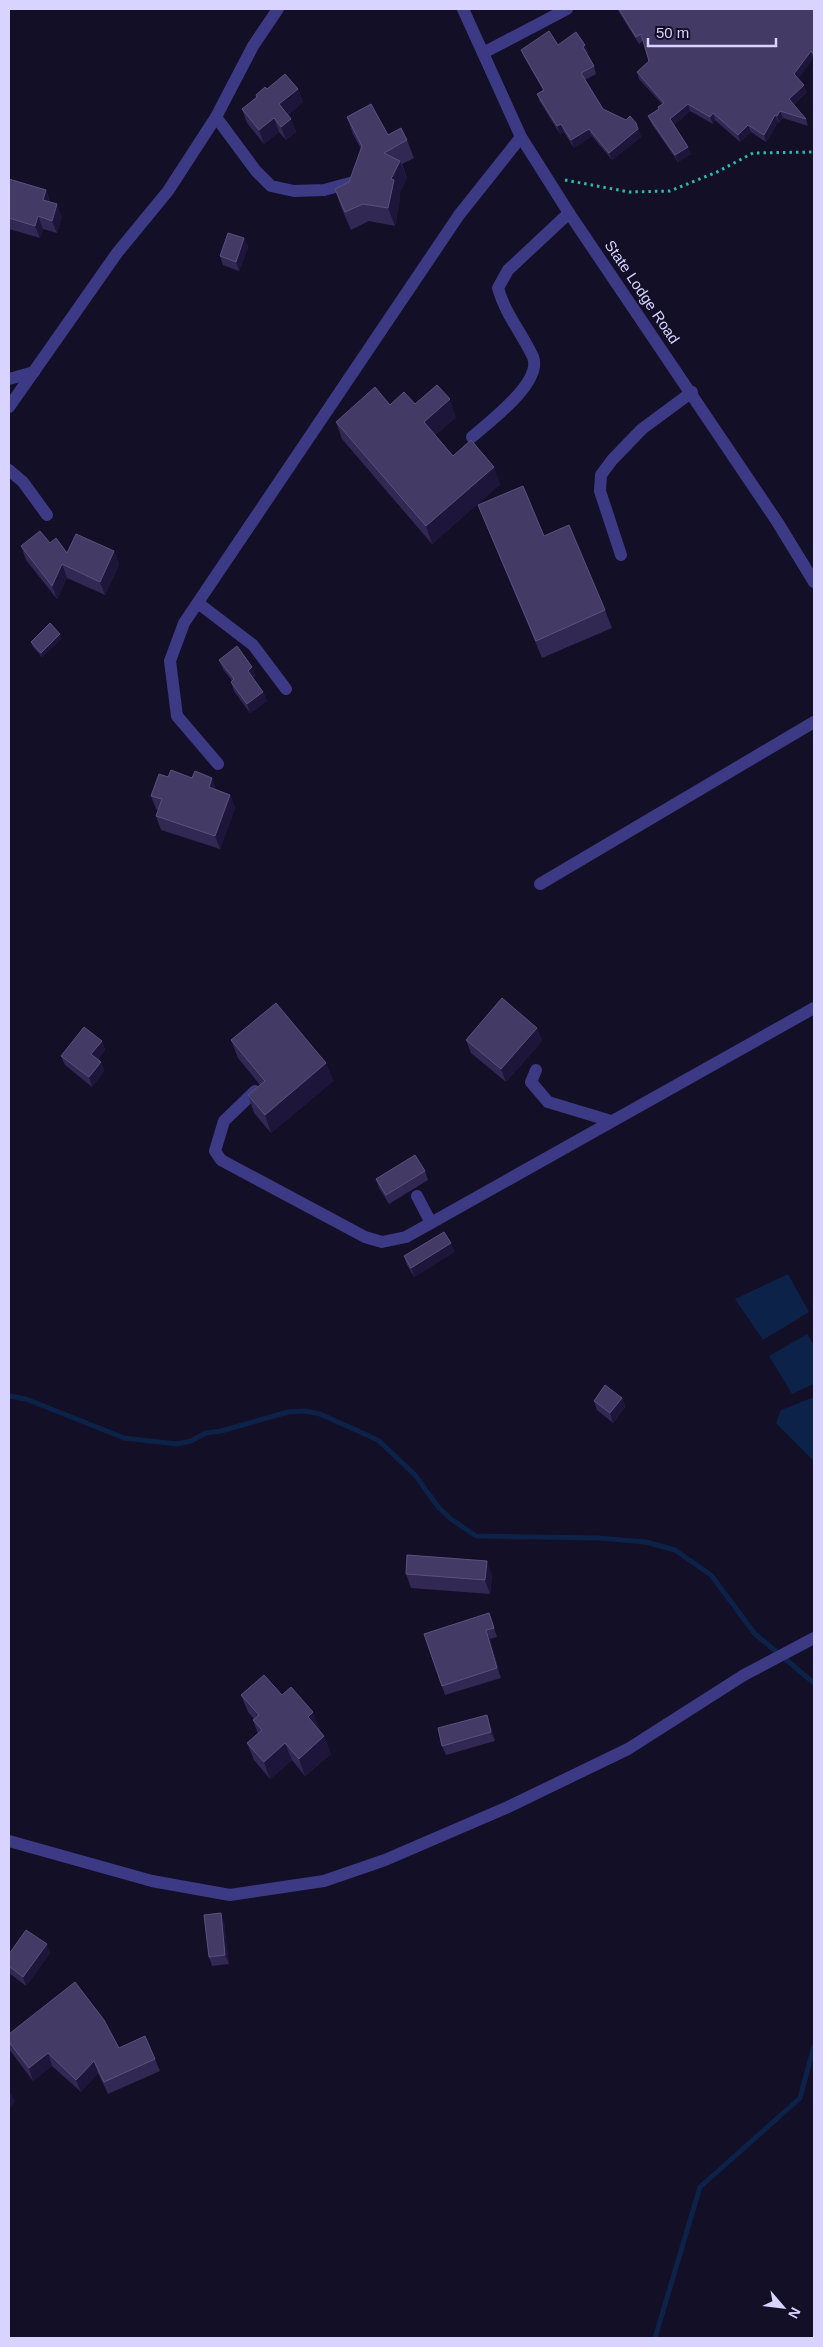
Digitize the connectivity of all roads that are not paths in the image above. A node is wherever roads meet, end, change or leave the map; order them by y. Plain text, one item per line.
1 (278, 9) edge
2 (463, 9) edge
3 (567, 9) edge
4 (483, 53) junction
5 (216, 117) junction
6 (521, 137) junction
7 (350, 184) edge
8 (569, 213) junction
9 (34, 372) junction
10 (9, 379) edge
11 (692, 392) junction
12 (9, 407) edge
13 (472, 437) dead end
14 (9, 470) edge
15 (47, 515) dead end
16 (621, 555) dead end
17 (814, 582) edge
18 (198, 603) junction
19 (286, 689) dead end
20 (814, 722) edge
21 (218, 764) dead end
22 (540, 884) dead end
23 (814, 1008) edge
24 (536, 1070) dead end
25 (255, 1092) edge
26 (612, 1121) junction
27 (417, 1196) dead end
28 (432, 1223) junction
29 (814, 1638) edge
30 (9, 1840) edge

1 - 5 street
2 - 4 street, State Lodge Road
3 - 4 street
4 - 6 street, State Lodge Road
5 - 7 street
5 - 9 street
6 - 8 street, State Lodge Road
6 - 18 street
8 - 11 street, State Lodge Road
8 - 13 street
9 - 10 street
9 - 12 street
11 - 16 street
11 - 17 street, State Lodge Road
14 - 15 street
18 - 19 street
18 - 21 street
20 - 22 street
23 - 26 street
24 - 26 street
25 - 28 street
26 - 28 street
27 - 28 street
29 - 30 street

